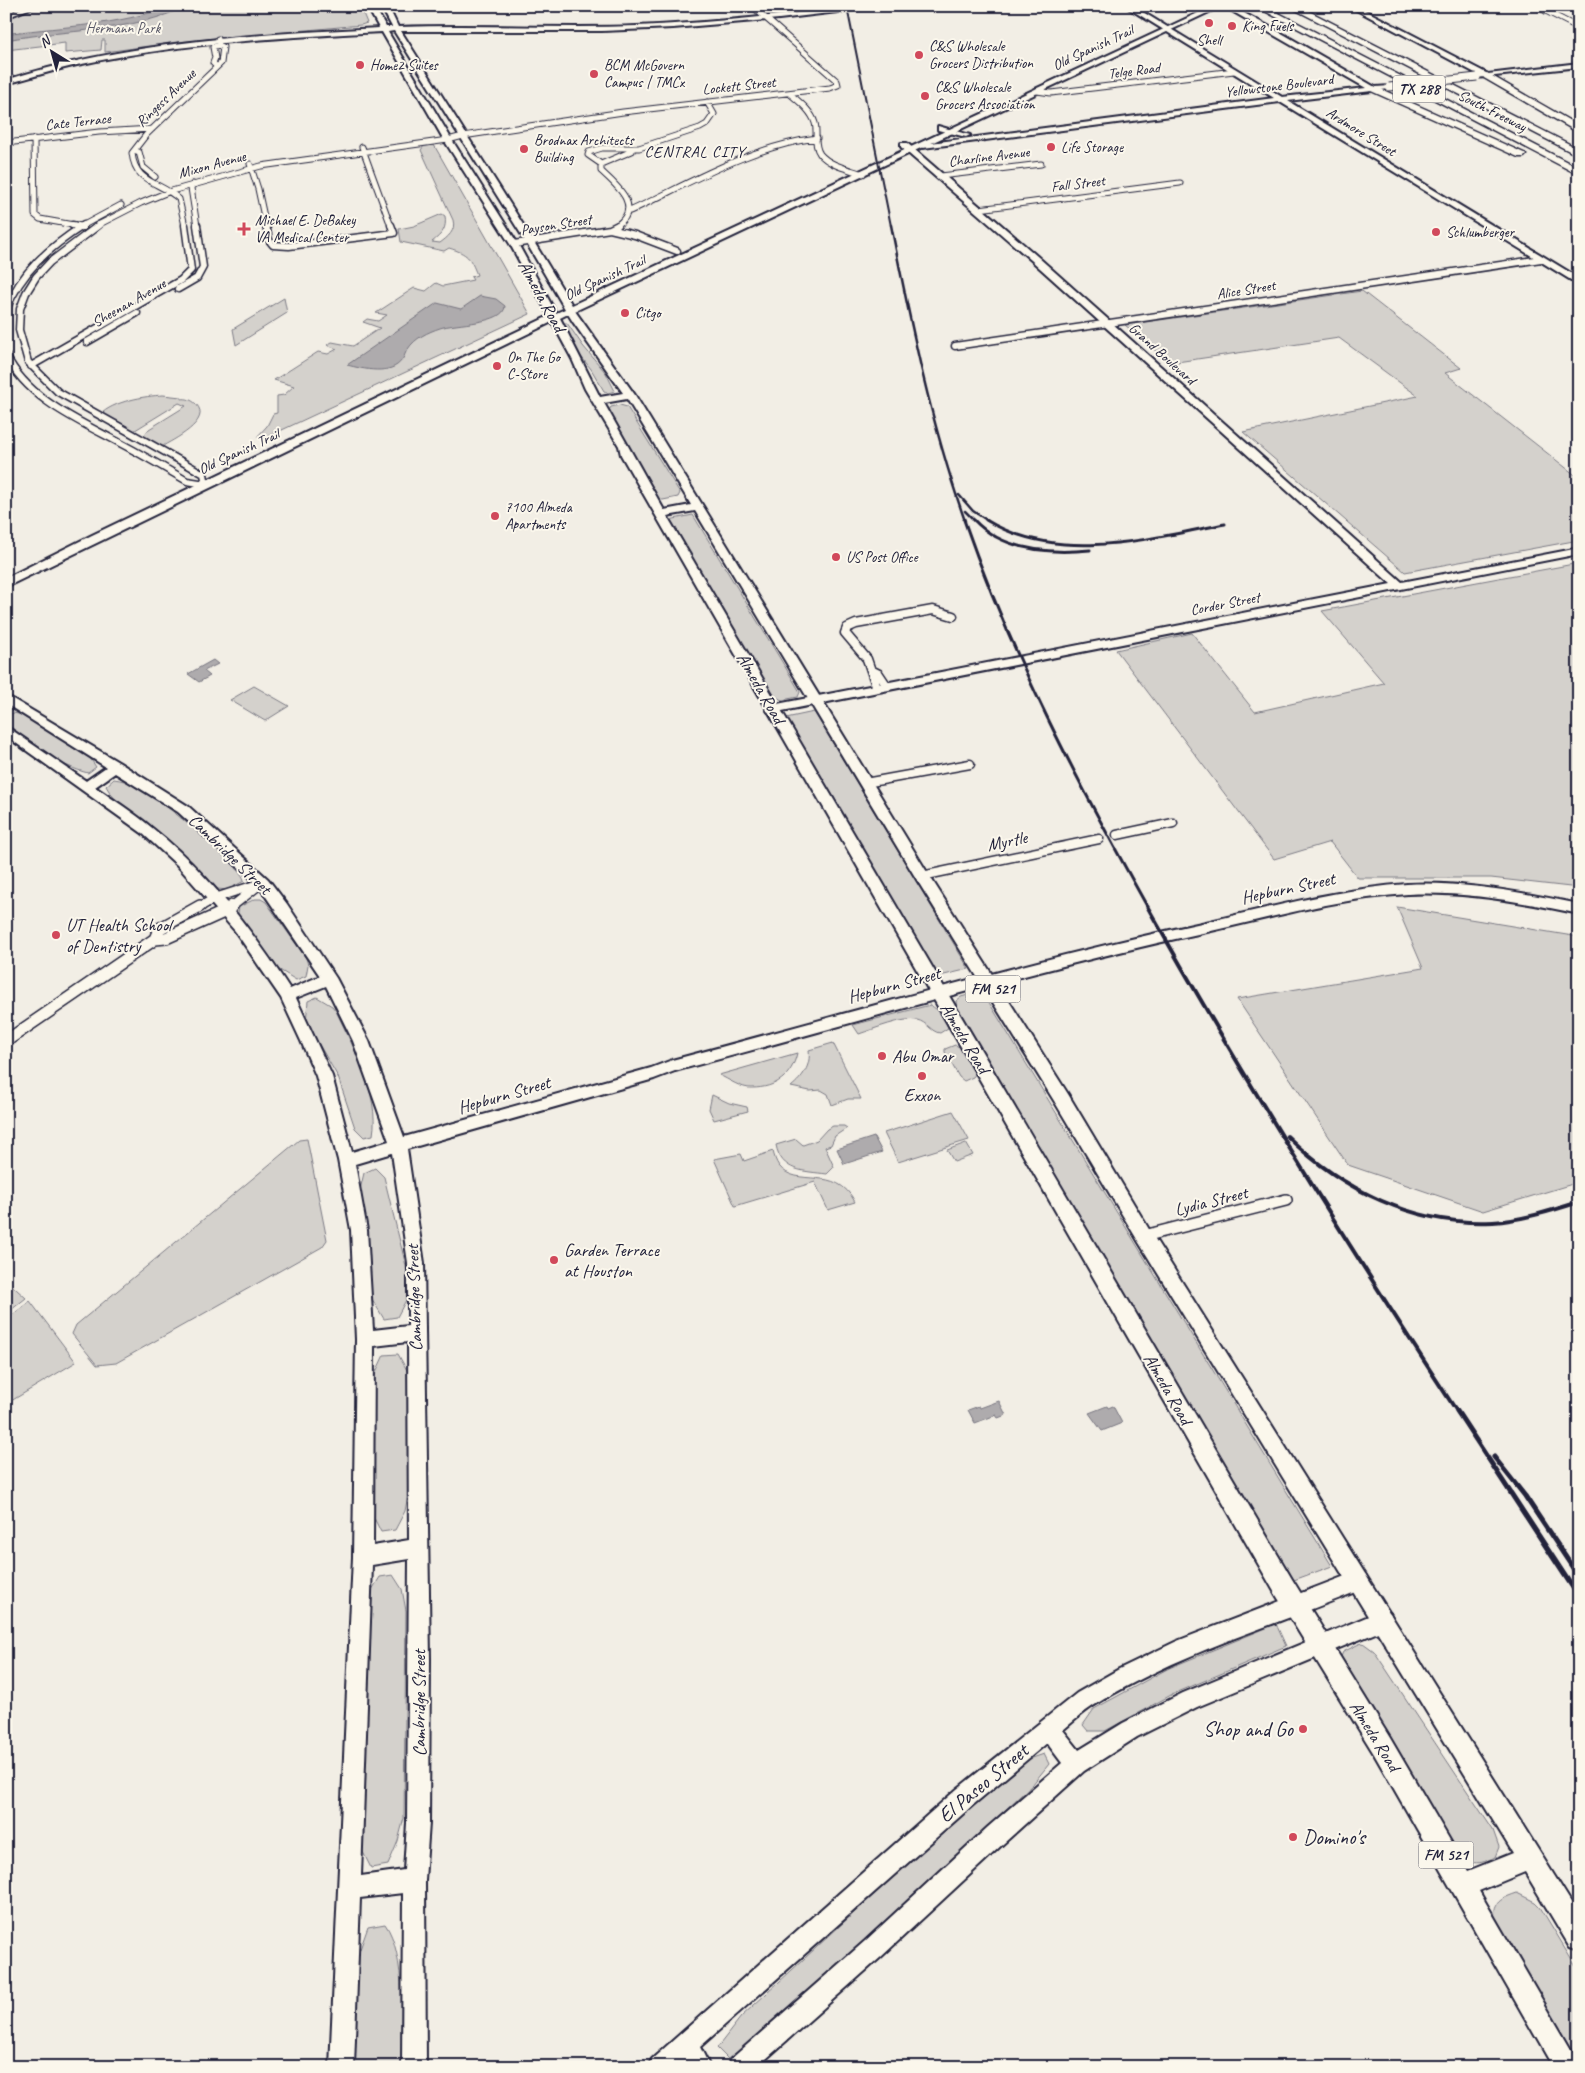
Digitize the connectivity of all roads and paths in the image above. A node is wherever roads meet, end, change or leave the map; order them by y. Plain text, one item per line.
1 (20, 6) edge
2 (33, 6) edge
3 (370, 6) edge
4 (384, 6) edge
5 (752, 6) edge
6 (856, 6) edge
7 (885, 6) edge
8 (1128, 6) edge
9 (1219, 6) edge
10 (1259, 6) edge
11 (1264, 6) edge
12 (1280, 6) edge
13 (1292, 6) edge
14 (1303, 6) edge
15 (1352, 6) edge
16 (1536, 6) edge
17 (1579, 7) edge
18 (1203, 8) edge
19 (1230, 8) edge
20 (1545, 11) junction
21 (6, 12) edge
22 (6, 16) edge
23 (764, 17) junction
24 (384, 28) junction
25 (396, 28) junction
26 (1164, 28) junction
27 (1579, 28) edge
28 (218, 42) junction
29 (1111, 49) junction
30 (1121, 52) junction
31 (1579, 64) edge
32 (216, 66) junction
33 (1234, 71) junction
34 (1447, 73) dead end
35 (1058, 74) junction
36 (1068, 76) junction
37 (1488, 76) junction
38 (10, 79) edge
39 (1473, 86) dead end
40 (1374, 89) junction
41 (1037, 91) junction
42 (1018, 92) junction
43 (789, 93) junction
44 (1029, 95) junction
45 (1280, 99) junction
46 (707, 102) junction
47 (971, 114) junction
48 (982, 118) junction
49 (941, 128) junction
50 (152, 129) junction
51 (1579, 130) edge
52 (1561, 131) dead end
53 (952, 132) junction
54 (463, 136) junction
55 (983, 136) junction
56 (447, 137) junction
57 (817, 138) junction
58 (34, 140) junction
59 (1579, 140) edge
60 (6, 143) edge
61 (1562, 145) junction
62 (923, 146) junction
63 (1551, 147) junction
64 (639, 148) junction
65 (908, 148) junction
66 (363, 149) junction
67 (136, 150) junction
68 (1579, 153) edge
69 (1579, 161) edge
70 (601, 164) junction
71 (1041, 164) dead end
72 (251, 166) junction
73 (852, 170) junction
74 (1579, 172) edge
75 (863, 174) junction
76 (941, 176) junction
77 (1579, 179) edge
78 (1180, 183) dead end
79 (193, 184) junction
80 (175, 187) junction
81 (165, 190) junction
82 (192, 195) junction
83 (631, 198) junction
84 (654, 199) junction
85 (781, 203) junction
86 (793, 206) junction
87 (979, 209) junction
88 (630, 210) junction
89 (621, 224) junction
90 (80, 227) junction
91 (91, 229) junction
92 (610, 229) junction
93 (198, 234) junction
94 (187, 235) junction
95 (635, 235) junction
96 (712, 236) junction
97 (723, 239) junction
98 (530, 242) junction
99 (514, 244) junction
100 (677, 251) junction
101 (688, 256) junction
102 (1541, 259) junction
103 (646, 266) junction
104 (656, 270) junction
105 (1579, 282) edge
106 (568, 306) junction
107 (6, 310) edge
108 (552, 314) junction
109 (1106, 323) junction
110 (955, 346) dead end
111 (57, 350) junction
112 (6, 355) edge
113 (26, 356) junction
114 (31, 366) junction
115 (430, 367) junction
116 (15, 371) junction
117 (443, 372) junction
118 (630, 395) junction
119 (597, 401) junction
120 (323, 418) junction
121 (336, 423) junction
122 (205, 479) junction
123 (188, 481) junction
124 (694, 503) junction
125 (658, 510) junction
126 (1579, 551) edge
127 (47, 556) junction
128 (6, 571) edge
129 (6, 583) edge
130 (1399, 586) junction
131 (953, 616) dead end
132 (877, 680) junction
133 (6, 699) edge
134 (814, 700) junction
135 (772, 709) junction
136 (6, 730) edge
137 (970, 764) dead end
138 (116, 766) junction
139 (866, 783) junction
140 (86, 787) junction
141 (1172, 823) dead end
142 (1117, 835) dead end
143 (1099, 839) dead end
144 (922, 876) junction
145 (263, 882) junction
146 (215, 898) junction
147 (1579, 909) edge
148 (226, 910) junction
149 (155, 939) junction
150 (329, 978) junction
151 (987, 979) junction
152 (939, 994) junction
153 (287, 996) junction
154 (6, 1041) edge
155 (398, 1146) junction
156 (346, 1160) junction
157 (1286, 1200) dead end
158 (1144, 1236) junction
159 (416, 1333) junction
160 (364, 1339) junction
161 (419, 1548) junction
162 (364, 1557) junction
163 (1358, 1581) junction
164 (1294, 1606) junction
165 (1383, 1620) junction
166 (1319, 1646) junction
167 (1048, 1728) junction
168 (1077, 1764) junction
169 (1530, 1858) junction
170 (414, 1880) junction
171 (1463, 1885) junction
172 (348, 1889) junction
173 (1579, 1938) edge
174 (685, 2044) junction
175 (342, 2067) edge
176 (414, 2067) edge
177 (660, 2067) edge
178 (698, 2067) edge
179 (739, 2067) edge
180 (1567, 2067) edge

1 - 21 street
2 - 22 street
3 - 24 main road, Almeda Road
4 - 25 main road, Almeda Road
5 - 23 street
6 - 23 main road
7 - 23 main road
8 - 26 street, Ardmore Street
9 - 18 main road, Old Spanish Trail
10 - 74 highway, South Freeway / TX 288
11 - 63 highway
12 - 63 highway
13 - 61 highway
14 - 61 highway
15 - 37 street
16 - 20 street
17 - 20 street
18 - 19 main road
18 - 26 main road, Old Spanish Trail
19 - 40 street
20 - 27 street
23 - 25 main road
23 - 43 street, Lockett Street
24 - 25 main road
24 - 28 main road
24 - 56 main road, Almeda Road
25 - 54 main road, Almeda Road
26 - 29 main road, Old Spanish Trail
26 - 30 main road, Old Spanish Trail
26 - 33 street, Ardmore Street
28 - 32 street, Ringess Avenue
28 - 32 street, Ringess Avenue
28 - 38 main road
29 - 30 main road
29 - 35 main road, Old Spanish Trail
30 - 36 main road, Old Spanish Trail
31 - 37 street, Yellowstone Boulevard
32 - 50 street, Ringess Avenue
33 - 41 street, Telge Road
33 - 45 street, Ardmore Street
34 - 39 highway, South Freeway / TX 288
35 - 36 main road
35 - 42 main road, Old Spanish Trail
36 - 41 main road, Old Spanish Trail
37 - 40 street, Yellowstone Boulevard, bridge
37 - 51 highway
40 - 45 street, Yellowstone Boulevard
40 - 77 highway
41 - 44 main road, Old Spanish Trail
42 - 44 main road
42 - 47 main road, Old Spanish Trail
43 - 46 street, Lockett Street
43 - 57 street
44 - 48 main road, Old Spanish Trail
45 - 55 street, Yellowstone Boulevard
45 - 102 street, Ardmore Street
46 - 54 street, Lockett Street
46 - 64 street
47 - 48 main road
47 - 49 main road, Old Spanish Trail
48 - 53 main road, Old Spanish Trail
49 - 53 street, Yellowstone Boulevard
49 - 65 main road, Old Spanish Trail
50 - 58 street, Cate Terrace
50 - 67 street, Ringess Avenue
52 - 59 highway
53 - 55 street, Yellowstone Boulevard
53 - 62 main road, Old Spanish Trail
54 - 56 street, Mixon Avenue
54 - 98 main road, Almeda Road
55 - 62 street, Yellowstone Boulevard
56 - 66 street, Mixon Avenue
56 - 99 main road, Almeda Road
57 - 73 street
57 - 84 street
58 - 60 street, Cate Terrace
58 - 90 street
61 - 68 highway
62 - 65 main road, Old Spanish Trail
63 - 69 highway
64 - 70 street
64 - 70 street
65 - 73 main road, Old Spanish Trail
65 - 75 main road, Old Spanish Trail
65 - 76 street, Grand Boulevard
66 - 72 street, Mixon Avenue
66 - 72 street
67 - 80 street, Ringess Avenue
67 - 81 street, Ringess Avenue
70 - 83 street
71 - 76 street, Charline Avenue
72 - 79 street, Mixon Avenue
72 - 80 street, Mixon Avenue
73 - 75 street
73 - 85 main road, Old Spanish Trail
75 - 86 main road, Old Spanish Trail
76 - 87 street, Grand Boulevard
78 - 87 street, Fall Street
79 - 80 street, Mixon Avenue
79 - 82 street, Sheenan Avenue
80 - 81 street, Mixon Avenue
80 - 82 street
81 - 90 street, Mixon Avenue
81 - 91 street, Mixon Avenue
81 - 94 street, Sheenan Avenue
82 - 93 street, Sheenan Avenue
83 - 84 street
83 - 88 street
84 - 88 street
85 - 86 main road
85 - 96 main road, Old Spanish Trail
86 - 97 main road, Old Spanish Trail
87 - 109 street, Grand Boulevard
88 - 89 street
89 - 92 street
89 - 95 street
90 - 91 street
90 - 107 street, Mixon Avenue
91 - 113 street, Mixon Avenue
92 - 95 street
92 - 98 street, Payson Street
93 - 94 street
93 - 114 street, Sheenan Avenue
94 - 111 street, Sheenan Avenue
95 - 100 street
96 - 97 main road
96 - 100 main road, Old Spanish Trail
97 - 101 main road, Old Spanish Trail
98 - 99 street, Payson Street
98 - 106 main road, Almeda Road
99 - 108 main road, Almeda Road
100 - 101 main road
100 - 103 main road, Old Spanish Trail
101 - 104 main road, Old Spanish Trail
102 - 105 street, Ardmore Street
102 - 109 street, Alice Street
103 - 104 main road
103 - 106 main road, Old Spanish Trail
104 - 106 main road, Old Spanish Trail
106 - 108 main road, Old Spanish Trail
106 - 118 main road, Almeda Road / FM 521
108 - 115 main road, Old Spanish Trail
108 - 117 main road, Old Spanish Trail
108 - 119 main road, Almeda Road / FM 521
109 - 110 street, Alice Street
109 - 130 street, Grand Boulevard
111 - 113 street
111 - 114 street, Sheenan Avenue
112 - 116 street
113 - 114 street, Mixon Avenue
114 - 116 street, Sheenan Avenue
114 - 122 street, Mixon Avenue
115 - 117 main road
115 - 120 main road, Old Spanish Trail
116 - 123 street
117 - 121 main road, Old Spanish Trail
118 - 119 main road
118 - 124 main road, Almeda Road / FM 521
119 - 125 main road, Almeda Road / FM 521
120 - 121 main road
120 - 122 main road, Old Spanish Trail
121 - 122 main road, Old Spanish Trail
122 - 123 main road, Old Spanish Trail
122 - 127 main road, Old Spanish Trail
123 - 127 main road, Old Spanish Trail
124 - 125 main road
124 - 134 main road, Almeda Road / FM 521
125 - 135 main road, Almeda Road / FM 521
126 - 130 street, Corder Street
127 - 128 main road, Old Spanish Trail
127 - 129 main road, Old Spanish Trail
130 - 132 street, Corder Street
131 - 132 street
132 - 134 street, Corder Street
133 - 138 street, Cambridge Street
134 - 135 street, Corder Street
134 - 139 main road, Almeda Road / FM 521
135 - 152 main road, Almeda Road / FM 521
136 - 140 street
137 - 139 street
138 - 140 street
138 - 145 street, Cambridge Street
139 - 144 main road, Almeda Road / FM 521
140 - 146 street
141 - 142 street
143 - 144 street, Myrtle
144 - 151 main road, Almeda Road / FM 521
145 - 146 street
145 - 148 street
145 - 150 street, Cambridge Street
146 - 148 street
146 - 149 street
147 - 151 street, Hepburn Street
148 - 149 street
148 - 153 street
149 - 154 street
150 - 153 street
150 - 155 street, Cambridge Street
151 - 152 street, Hepburn Street
151 - 158 main road, Almeda Road / FM 521
152 - 155 street, Hepburn Street
152 - 164 main road, Almeda Road / FM 521
153 - 156 street
155 - 156 street, Hepburn Street
155 - 159 street, Cambridge Street
156 - 160 street
157 - 158 street, Lydia Street
158 - 163 main road, Almeda Road / FM 521
159 - 160 street
159 - 161 street, Cambridge Street
160 - 162 street
161 - 162 street
161 - 170 street, Cambridge Street
162 - 172 street
163 - 164 street, El Paseo Street
163 - 165 main road, Almeda Road / FM 521
164 - 166 main road, Almeda Road / FM 521
164 - 167 street, El Paseo Street
165 - 166 street
165 - 169 main road, Almeda Road / FM 521
166 - 168 street
166 - 171 main road, Almeda Road / FM 521
167 - 168 street
167 - 174 street, El Paseo Street
168 - 179 street
169 - 171 main road
169 - 173 main road, Almeda Road / FM 521
170 - 172 street
170 - 176 street, Cambridge Street
171 - 180 main road, Almeda Road / FM 521
172 - 175 street
174 - 177 street, El Paseo Street
174 - 178 street

